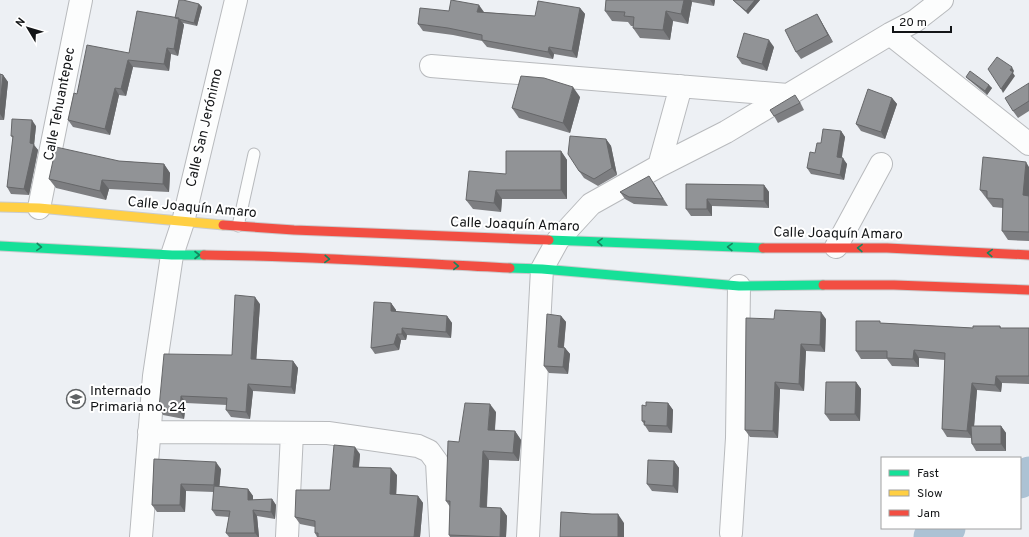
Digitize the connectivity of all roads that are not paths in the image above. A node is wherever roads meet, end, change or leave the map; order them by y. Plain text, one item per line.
1 (81, 0) edge
2 (236, 0) edge
3 (942, 0) edge
4 (890, 34) junction
5 (431, 66) dead end
6 (681, 86) junction
7 (788, 95) junction
8 (1029, 144) edge
9 (254, 154) dead end
10 (881, 164) dead end
11 (659, 166) junction
12 (0, 207) edge
13 (39, 208) junction
14 (183, 222) junction
15 (238, 226) junction
16 (558, 240) junction
17 (0, 246) edge
18 (836, 247) junction
19 (172, 255) junction
20 (1029, 255) edge
21 (542, 269) junction
22 (739, 286) junction
23 (1029, 290) edge
24 (149, 432) junction
25 (292, 433) junction
26 (731, 533) dead end
27 (141, 537) edge
28 (287, 537) edge
29 (441, 537) edge
30 (528, 537) edge

1 - 13 street, Calle Tehuantepec
2 - 14 street, Calle San Jerónimo
3 - 4 street
4 - 7 street
4 - 8 street
5 - 6 street
6 - 7 street
6 - 11 street
7 - 11 street
9 - 15 lane
10 - 18 street
11 - 16 street
12 - 13 main road, Calle Joaquín Amaro
13 - 14 main road, Calle Joaquín Amaro
14 - 15 main road, Calle Joaquín Amaro
14 - 19 street, Calle San Jerónimo
15 - 16 main road, Calle Joaquín Amaro
18 -> 16 main road, Calle Joaquín Amaro
16 - 21 street
17 -> 19 main road
20 -> 18 main road, Calle Joaquín Amaro
19 -> 21 main road
19 - 24 street, Calle San Jerónimo
21 - 22 main road
21 - 30 street
22 - 23 main road
22 - 26 street
24 - 25 street
24 - 27 street, Calle San Jerónimo
25 - 28 street
25 - 29 street

